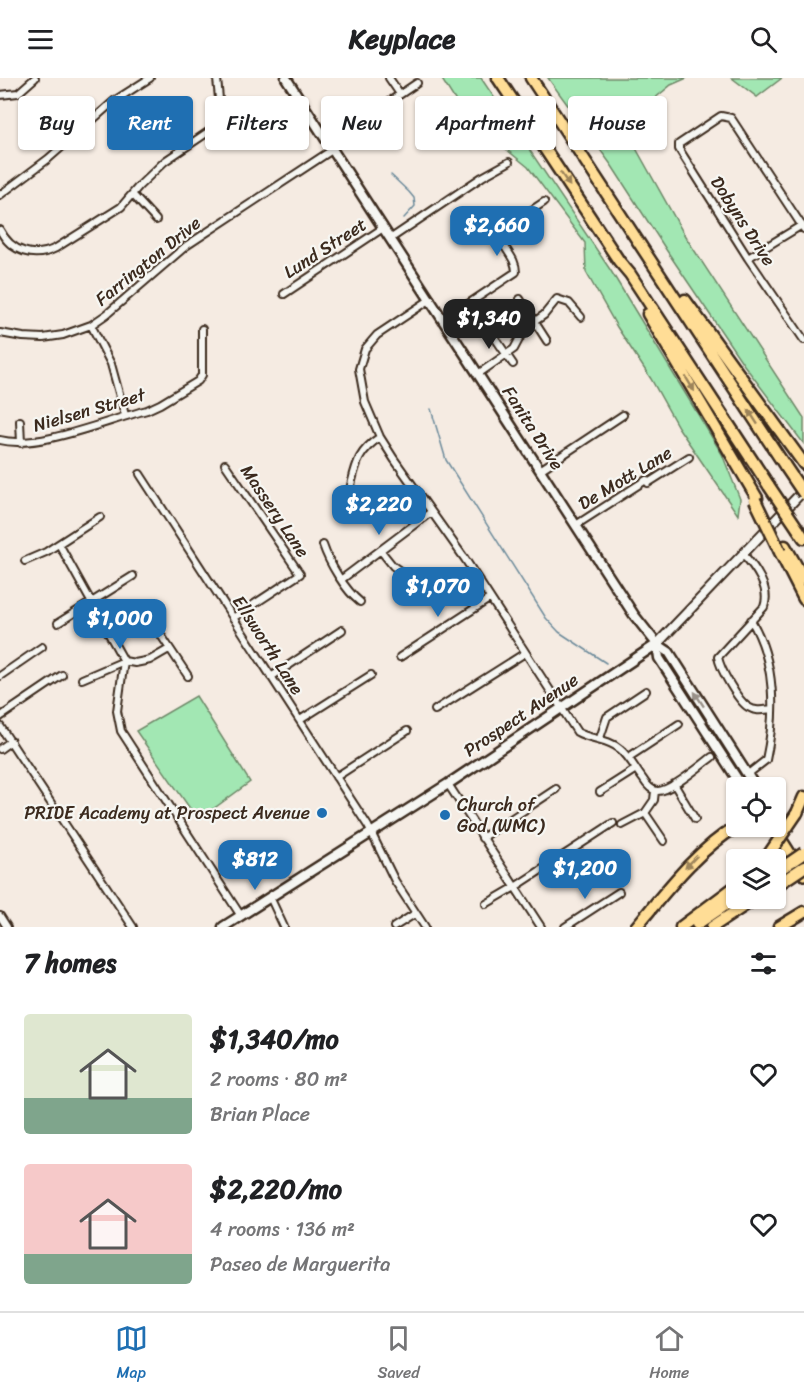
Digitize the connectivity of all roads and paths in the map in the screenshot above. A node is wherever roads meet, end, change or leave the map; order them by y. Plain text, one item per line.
1 (35, 78) edge
2 (150, 78) edge
3 (217, 78) edge
4 (286, 78) edge
5 (389, 78) edge
6 (498, 78) edge
7 (531, 78) edge
8 (417, 83) dead end
9 (400, 94) junction
10 (0, 96) edge
11 (397, 96) edge
12 (95, 118) edge
13 (321, 132) edge
14 (58, 150) edge
15 (324, 150) edge
16 (333, 150) edge
17 (509, 162) dead end
18 (0, 195) edge
19 (133, 195) junction
20 (544, 202) dead end
21 (622, 216) junction
22 (156, 219) dead end
23 (803, 227) edge
24 (383, 228) junction
25 (0, 230) edge
26 (390, 239) junction
27 (748, 258) junction
28 (620, 261) junction
29 (284, 294) dead end
30 (431, 299) junction
31 (520, 299) dead end
32 (581, 317) dead end
33 (444, 320) junction
34 (484, 322) dead end
35 (534, 322) junction
36 (92, 325) junction
37 (202, 329) dead end
38 (0, 333) edge
39 (804, 340) edge
40 (547, 341) dead end
41 (506, 354) junction
42 (513, 364) dead end
43 (478, 374) junction
44 (125, 415) junction
45 (623, 415) dead end
46 (20, 421) dead end
47 (380, 436) junction
48 (0, 440) edge
49 (21, 443) junction
50 (689, 457) dead end
51 (801, 460) edge
52 (225, 464) dead end
53 (540, 470) junction
54 (140, 474) dead end
55 (804, 492) edge
56 (349, 493) dead end
57 (756, 499) junction
58 (431, 512) junction
59 (100, 517) dead end
60 (576, 525) junction
61 (801, 534) edge
62 (59, 544) junction
63 (323, 544) dead end
64 (381, 550) junction
65 (743, 554) junction
66 (25, 561) dead end
67 (403, 573) dead end
68 (134, 576) dead end
69 (342, 579) junction
70 (804, 579) edge
71 (489, 599) junction
72 (804, 599) edge
73 (92, 602) junction
74 (360, 602) dead end
75 (147, 615) dead end
76 (233, 618) junction
77 (751, 620) junction
78 (58, 623) dead end
79 (342, 630) dead end
80 (657, 644) junction
81 (42, 647) dead end
82 (169, 649) junction
83 (525, 653) junction
84 (400, 657) dead end
85 (124, 661) junction
86 (0, 675) edge
87 (62, 675) dead end
88 (371, 675) dead end
89 (188, 676) dead end
90 (272, 677) junction
91 (82, 679) dead end
92 (646, 691) dead end
93 (561, 707) junction
94 (772, 709) junction
95 (435, 710) dead end
96 (0, 717) edge
97 (300, 720) junction
98 (679, 724) dead end
99 (0, 726) edge
100 (407, 731) dead end
101 (600, 738) junction
102 (11, 741) junction
103 (0, 748) edge
104 (712, 757) dead end
105 (629, 758) junction
106 (636, 769) junction
107 (748, 774) junction
108 (336, 777) junction
109 (736, 777) edge
110 (750, 777) edge
111 (448, 784) junction
112 (674, 784) junction
113 (556, 789) dead end
114 (655, 791) junction
115 (600, 792) dead end
116 (804, 797) edge
117 (645, 813) junction
118 (695, 819) dead end
119 (613, 823) dead end
120 (622, 825) dead end
121 (372, 832) junction
122 (726, 833) edge
123 (780, 837) edge
124 (482, 838) junction
125 (664, 841) dead end
126 (771, 849) edge
127 (804, 853) edge
128 (786, 865) edge
129 (804, 867) edge
130 (804, 875) edge
131 (786, 879) edge
132 (515, 887) junction
133 (619, 892) dead end
134 (726, 893) edge
135 (270, 897) junction
136 (486, 904) dead end
137 (726, 905) edge
138 (739, 909) edge
139 (804, 912) edge
140 (416, 913) junction
141 (0, 916) edge
142 (241, 916) junction
143 (7, 927) edge
144 (133, 927) edge
145 (223, 927) edge
146 (284, 927) edge
147 (394, 927) edge
148 (425, 927) edge
149 (540, 927) edge
150 (565, 927) edge
151 (636, 927) edge
152 (681, 927) edge
153 (692, 927) edge
154 (712, 927) edge
155 (779, 927) edge

1 - 10 street
2 - 12 street
3 - 19 street
4 - 13 main road, Fanita Drive
5 - 9 street
6 -> 28 highway
7 - 21 highway
8 - 9 street, Farrington Drive
9 - 11 street, Farrington Drive
14 - 18 street
15 - 36 street, Farrington Drive
16 - 24 main road, Fanita Drive
17 - 26 street
19 - 22 street
19 - 25 street
20 - 33 street
21 - 51 highway
55 -> 21 highway, bridge
23 - 27 street
23 - 27 street, Dobyns Drive
24 - 26 main road, Fanita Drive
24 - 29 street, Lund Street
26 - 30 main road, Fanita Drive
27 - 39 street, Dobyns Drive
28 -> 57 highway
28 - 61 highway, bridge
30 - 33 main road, Fanita Drive
30 - 47 street
31 - 35 street
32 - 35 street
33 - 43 main road, Fanita Drive
34 - 41 street
35 - 40 street
35 - 41 street
36 - 38 street, Farrington Drive
36 - 44 street
37 - 44 street, Nielsen Street
41 - 42 street
41 - 43 street
43 - 53 main road, Fanita Drive
44 - 49 street, Nielsen Street
45 - 53 street
46 - 49 street
47 - 56 street
47 - 58 street
48 - 49 street, Nielsen Street
50 - 60 street, De Mott Lane
52 - 76 street, Massery Lane
53 - 60 main road, Fanita Drive
54 - 76 street, Ellsworth Lane
55 - 65 street, Prospect Avenue
57 - 70 highway, bridge
57 - 72 highway, bridge
58 - 64 street
58 - 71 street
59 - 62 street
60 - 80 main road, Fanita Drive
62 - 66 street
62 - 73 street
63 - 69 street
64 - 67 street
64 - 69 street
65 - 77 street
65 - 80 street, Prospect Avenue
68 - 73 street
69 - 74 street
71 - 83 street
71 - 84 street
73 - 78 street
73 - 85 street
75 - 82 street
76 - 90 street, Ellsworth Lane
77 - 94 street
77 - 94 street
79 - 90 street
80 - 93 main road, Prospect Avenue
107 -> 80 main road, Fanita Drive
80 - 109 main road, Fanita Drive
81 - 86 street
82 - 85 street
82 - 89 street
83 - 93 street
83 - 95 street
85 - 91 street
85 - 142 street
87 - 96 street
88 - 97 street
90 - 97 street, Ellsworth Lane
92 - 101 street
93 - 101 street
93 - 111 main road, Prospect Avenue
94 - 107 street
97 - 108 street, Ellsworth Lane
98 - 105 street
99 - 102 street
100 - 108 street
101 - 105 street
102 - 103 street
102 - 144 street
104 - 112 street
105 - 106 street
106 - 114 street
106 - 115 street
107 - 110 main road, Fanita Drive
108 - 121 street, Ellsworth Lane
111 - 121 main road, Prospect Avenue
111 - 124 street
112 - 114 street
112 - 118 street
113 - 124 street
114 - 117 street
116 - 126 highway, bridge
117 - 120 street
117 - 125 street
119 - 132 street
121 - 135 main road, Prospect Avenue
121 - 140 street, Ellsworth Lane
122 -> 151 highway
123 - 130 main road
124 - 132 street
127 - 128 highway, bridge
129 - 131 highway, bridge
132 - 136 street
132 - 149 street
133 - 150 street
134 - 152 highway
135 - 142 main road, Prospect Avenue
135 - 146 street
137 - 153 highway
138 - 154 highway
139 - 155 highway
140 - 147 street
140 - 148 street, Ellsworth Lane
141 - 143 street
142 - 145 main road, Prospect Avenue

